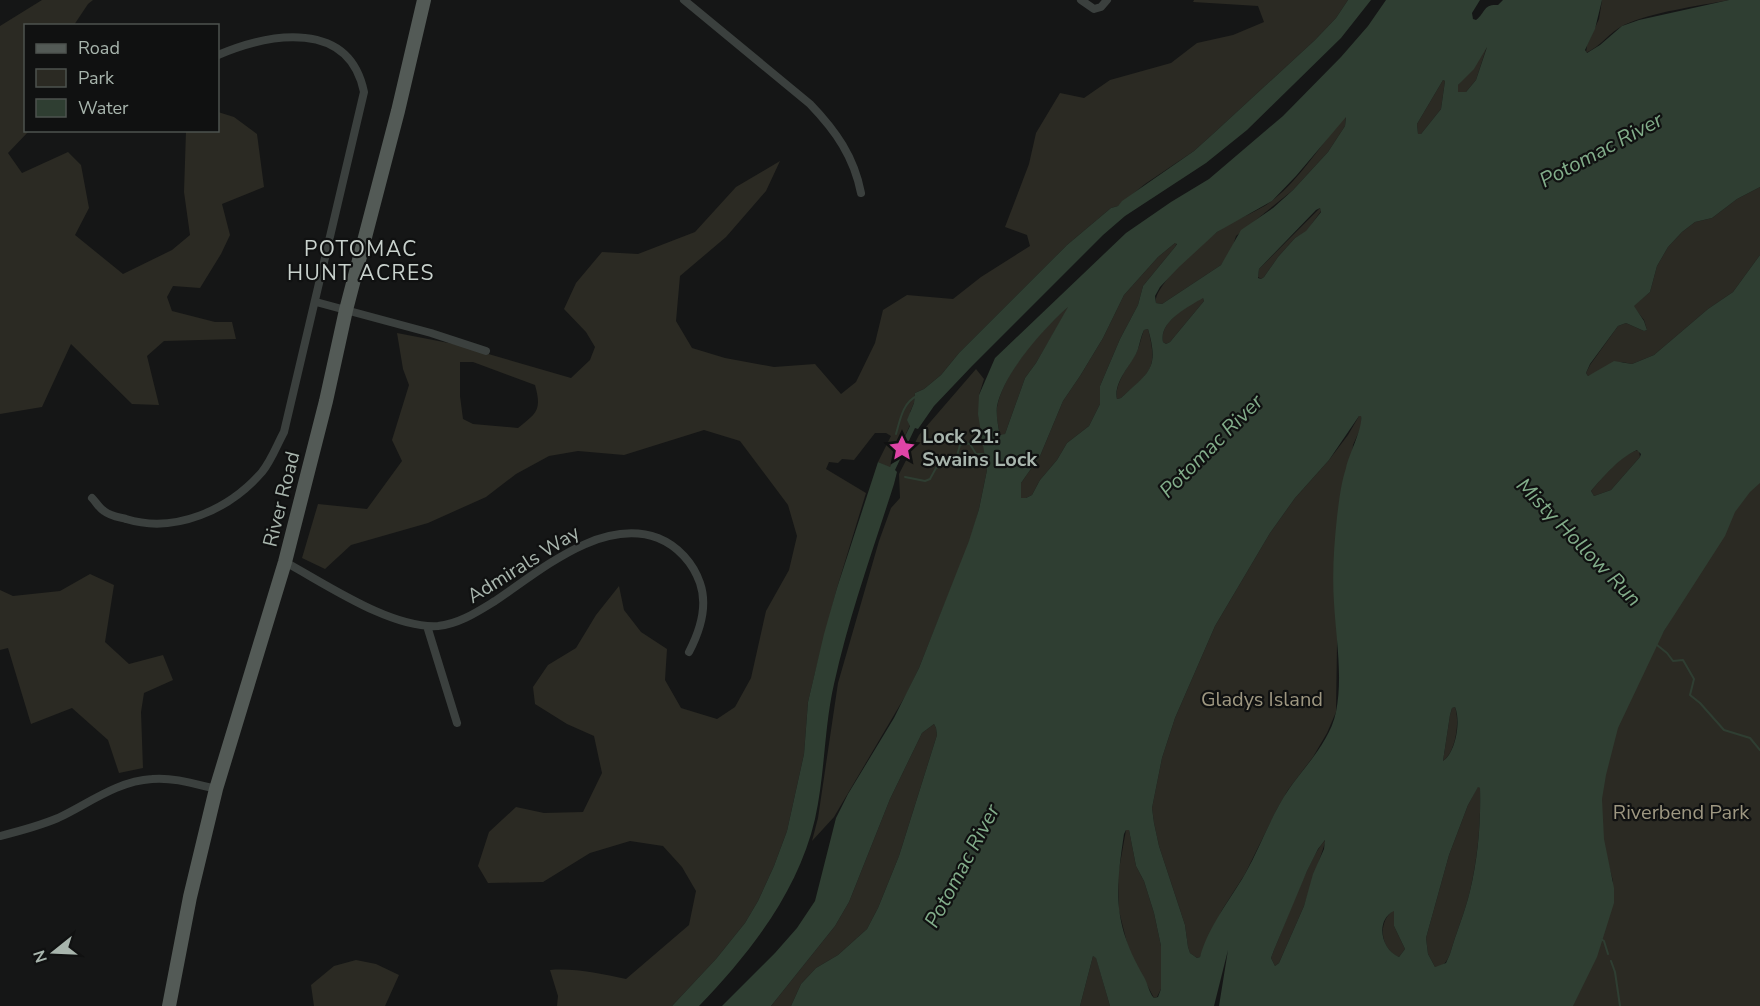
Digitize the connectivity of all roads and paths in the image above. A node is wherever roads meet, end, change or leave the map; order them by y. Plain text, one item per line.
1 (424, 0) edge
2 (684, 0) edge
3 (1081, 0) edge
4 (1107, 0) edge
5 (219, 55) edge
6 (861, 193) dead end
7 (316, 302) junction
8 (346, 310) junction
9 (486, 351) dead end
10 (92, 498) dead end
11 (285, 562) junction
12 (427, 626) junction
13 (689, 652) dead end
14 (457, 723) dead end
15 (216, 789) junction
16 (0, 836) edge
17 (169, 1006) edge

1 - 8 main road, River Road
2 - 6 street
3 - 4 street
5 - 7 street
7 - 8 street
7 - 10 street
8 - 9 street
8 - 11 main road, River Road
11 - 12 street, Admirals Way
11 - 15 main road, River Road
12 - 13 street, Admirals Way
12 - 14 street
15 - 16 street
15 - 17 main road, River Road

